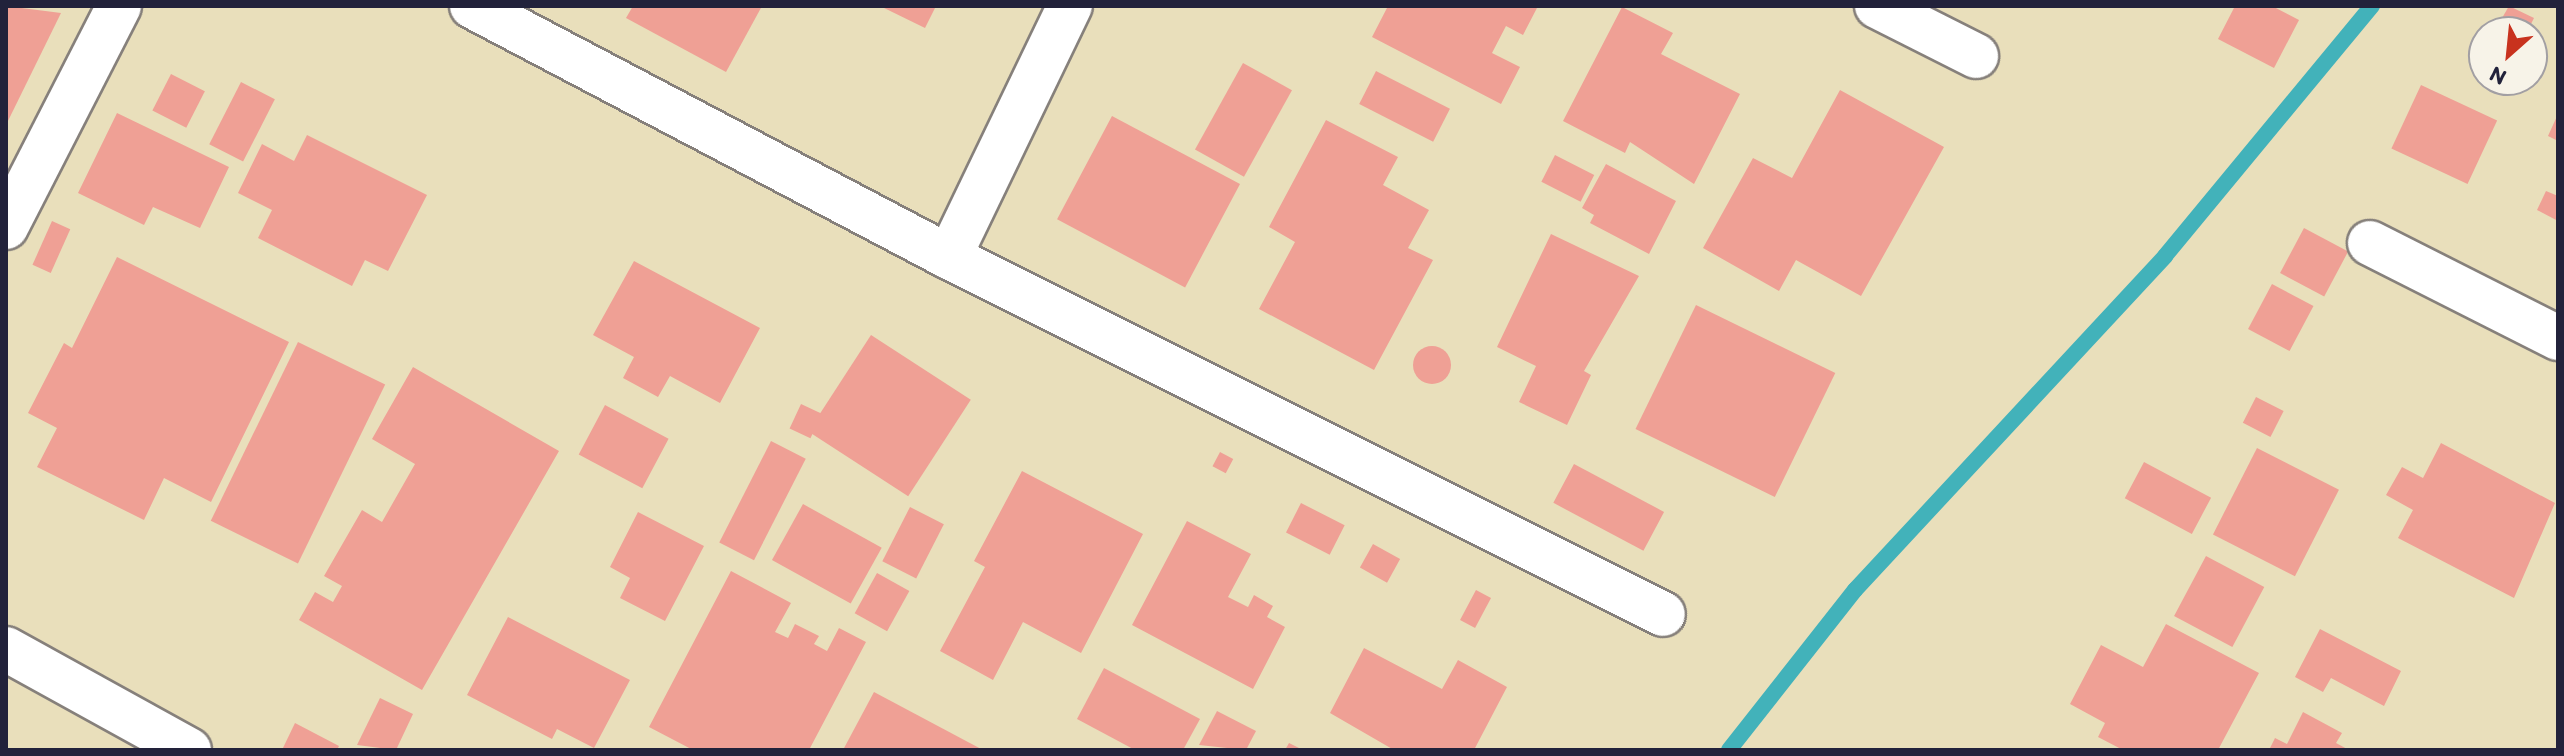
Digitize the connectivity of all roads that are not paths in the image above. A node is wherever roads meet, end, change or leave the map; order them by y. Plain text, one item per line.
1 (119, 6) edge
2 (472, 6) edge
3 (1070, 6) edge
4 (1877, 6) edge
5 (1976, 56) dead end
6 (6, 227) edge
7 (2370, 243) dead end
8 (949, 257) junction
9 (2558, 338) edge
10 (1663, 614) dead end
11 (6, 649) edge
12 (189, 750) edge

1 - 6 street
2 - 8 street
3 - 8 street
4 - 5 street
7 - 9 street
8 - 10 street
11 - 12 street

